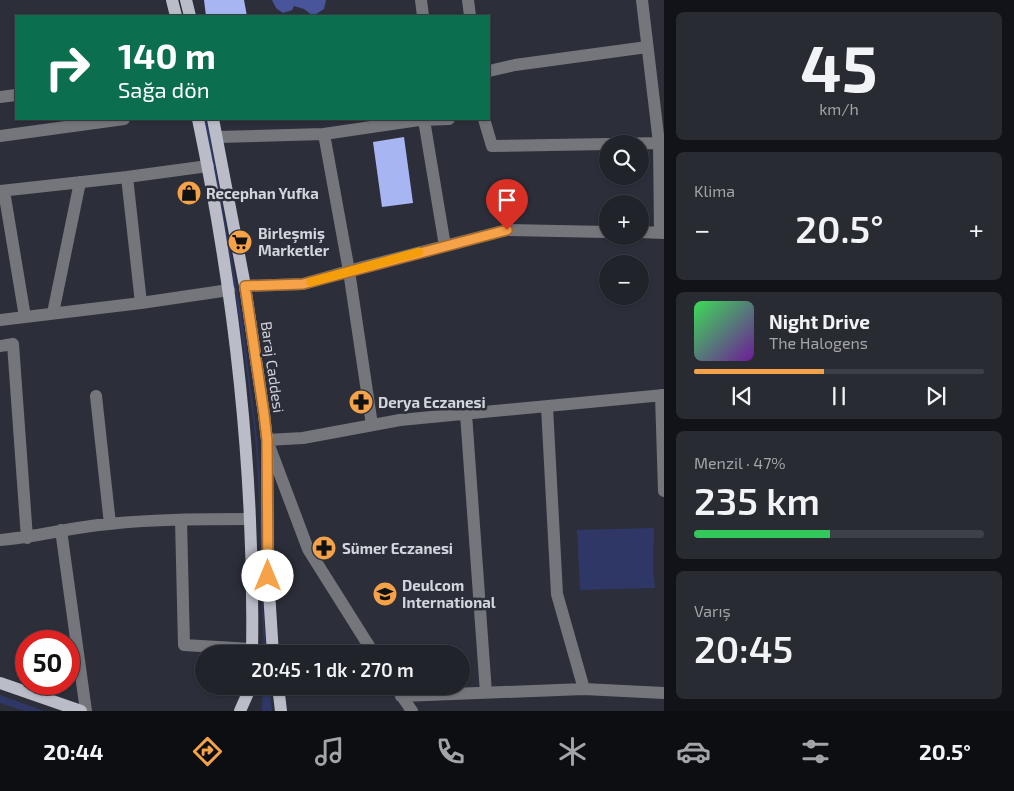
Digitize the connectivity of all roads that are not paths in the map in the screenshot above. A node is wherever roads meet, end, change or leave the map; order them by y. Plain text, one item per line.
1 (172, 0) edge
2 (186, 0) edge
3 (421, 0) edge
4 (468, 0) edge
5 (642, 0) edge
6 (176, 15) edge
7 (190, 15) edge
8 (423, 15) edge
9 (470, 15) edge
10 (647, 47) junction
11 (490, 71) edge
12 (15, 95) edge
13 (0, 97) edge
14 (659, 109) edge
15 (117, 120) edge
16 (198, 120) edge
17 (213, 120) edge
18 (425, 120) edge
19 (432, 120) edge
20 (484, 120) edge
21 (324, 134) junction
22 (0, 136) edge
23 (218, 138) junction
24 (649, 143) edge
25 (659, 143) junction
26 (599, 144) edge
27 (208, 166) junction
28 (127, 177) junction
29 (80, 182) junction
30 (2, 191) edge
31 (599, 232) edge
32 (649, 232) edge
33 (662, 233) edge
34 (445, 246) junction
35 (349, 271) junction
36 (245, 286) junction
37 (229, 290) junction
38 (141, 303) junction
39 (53, 313) junction
40 (25, 317) junction
41 (0, 320) edge
42 (0, 346) edge
43 (662, 395) edge
44 (96, 396) dead end
45 (547, 407) junction
46 (466, 414) junction
47 (372, 425) junction
48 (267, 440) junction
49 (664, 491) edge
50 (250, 519) junction
51 (180, 520) junction
52 (110, 524) junction
53 (61, 530) junction
54 (27, 538) junction
55 (0, 540) edge
56 (252, 645) edge
57 (272, 645) edge
58 (368, 645) edge
59 (195, 646) edge
60 (0, 683) edge
61 (584, 689) junction
62 (470, 693) edge
63 (486, 693) junction
64 (664, 693) edge
65 (248, 695) edge
66 (252, 695) edge
67 (279, 695) edge
68 (401, 695) edge
69 (81, 711) edge
70 (86, 711) edge
71 (240, 711) edge
72 (252, 711) edge
73 (281, 711) edge
74 (412, 711) edge

1 - 6 main road
2 - 7 main road
3 - 8 street
4 - 9 street
5 - 10 street
10 - 11 street
10 - 14 street
12 - 13 street
14 - 25 street
15 - 22 street
16 - 27 main road
17 - 23 main road, Baraj Caddesi
18 - 21 street
19 - 34 street
20 - 26 street
21 - 23 street
21 - 35 street
23 - 36 main road, Baraj Caddesi
24 - 25 street
25 - 33 street
27 - 28 street
27 - 37 main road
28 - 29 street
28 - 38 street
29 - 30 street
29 - 39 street
30 - 40 street
31 - 34 street
32 - 33 street
34 - 35 street
35 - 36 street
35 - 47 street
36 - 48 main road, Baraj Caddesi
37 - 38 street
37 - 50 main road
38 - 39 street
39 - 40 street
40 - 41 street
42 - 54 street
43 - 45 street
43 - 49 street
44 - 52 street
45 - 46 street
45 - 61 street
46 - 47 street
46 - 63 street
47 - 48 street
48 - 57 main road, Baraj Caddesi
48 - 58 street
50 - 51 street
50 - 56 main road
51 - 52 street
51 - 59 street
52 - 53 street
53 - 54 street
53 - 70 street
54 - 55 street
60 - 69 main road
61 - 63 street
61 - 64 street
62 - 63 street
65 - 71 main road
66 - 72 main road
67 - 73 main road
68 - 74 street

